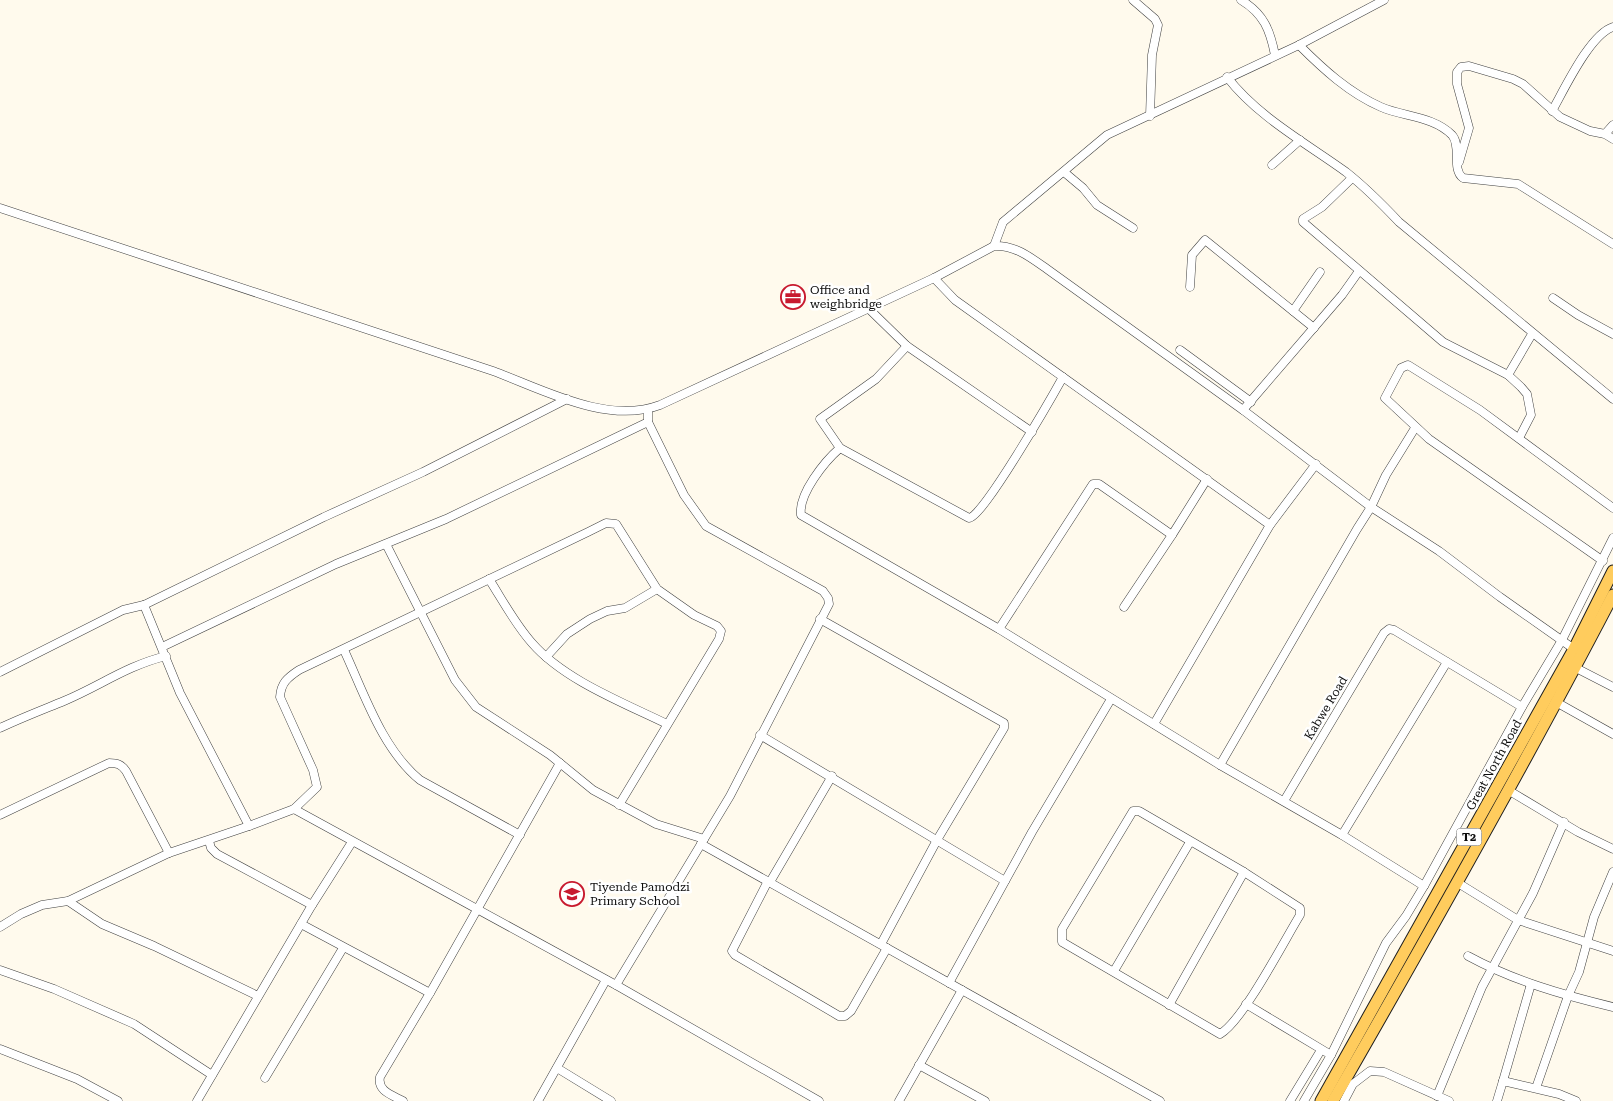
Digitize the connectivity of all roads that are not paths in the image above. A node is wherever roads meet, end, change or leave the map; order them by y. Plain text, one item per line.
1 (1133, 0) edge
2 (1241, 0) edge
3 (1384, 0) edge
4 (1613, 27) edge
5 (1299, 45) junction
6 (1275, 55) junction
7 (1227, 77) junction
8 (1552, 112) junction
9 (1150, 116) junction
10 (1613, 125) edge
11 (1605, 134) junction
12 (1613, 138) edge
13 (1300, 140) junction
14 (1458, 165) junction
15 (1272, 166) dead end
16 (1064, 172) junction
17 (1352, 178) junction
18 (0, 208) edge
19 (1133, 228) dead end
20 (1612, 240) edge
21 (994, 246) junction
22 (1320, 272) dead end
23 (1359, 272) junction
24 (934, 278) junction
25 (1190, 287) dead end
26 (1553, 298) dead end
27 (868, 308) junction
28 (1292, 311) junction
29 (1314, 328) junction
30 (1532, 334) junction
31 (1613, 334) edge
32 (907, 346) junction
33 (1180, 350) dead end
34 (1199, 363) junction
35 (1192, 373) junction
36 (1508, 375) junction
37 (1063, 377) junction
38 (567, 398) junction
39 (1613, 399) edge
40 (1251, 402) junction
41 (648, 409) junction
42 (1243, 410) junction
43 (648, 422) junction
44 (1415, 428) junction
45 (1032, 432) junction
46 (1520, 438) junction
47 (840, 448) junction
48 (1316, 464) junction
49 (1207, 479) junction
50 (1372, 507) junction
51 (1613, 508) edge
52 (1270, 525) junction
53 (1172, 535) junction
54 (1613, 538) edge
55 (386, 544) junction
56 (1603, 561) junction
57 (1613, 571) edge
58 (489, 579) junction
59 (657, 589) junction
60 (1613, 595) edge
61 (144, 605) junction
62 (1124, 607) dead end
63 (420, 612) junction
64 (820, 619) junction
65 (999, 629) junction
66 (1562, 640) junction
67 (162, 647) junction
68 (1574, 649) junction
69 (344, 650) junction
70 (166, 656) junction
71 (546, 656) junction
72 (1447, 662) junction
73 (1576, 668) junction
74 (0, 672) edge
75 (1613, 687) edge
76 (1111, 698) junction
77 (1556, 702) junction
78 (1522, 707) junction
79 (667, 724) junction
80 (1154, 724) junction
81 (0, 728) edge
82 (1613, 734) edge
83 (760, 735) junction
84 (560, 763) junction
85 (1220, 765) junction
86 (832, 776) junction
87 (1508, 790) junction
88 (1284, 801) junction
89 (619, 806) junction
90 (294, 809) junction
91 (0, 815) edge
92 (1564, 822) junction
93 (249, 826) junction
94 (520, 835) junction
95 (1342, 835) junction
96 (937, 840) junction
97 (208, 841) junction
98 (352, 842) junction
99 (703, 842) junction
100 (1190, 842) junction
101 (1613, 849) edge
102 (169, 853) junction
103 (1244, 872) junction
104 (1613, 872) edge
105 (769, 881) junction
106 (1004, 881) junction
107 (1458, 883) junction
108 (1424, 886) junction
109 (68, 901) junction
110 (312, 905) junction
111 (477, 911) junction
112 (1518, 920) junction
113 (300, 924) junction
114 (0, 927) edge
115 (1587, 943) junction
116 (884, 946) junction
117 (343, 948) junction
118 (1613, 951) edge
119 (1468, 956) dead end
120 (1492, 969) junction
121 (0, 970) edge
122 (1114, 971) junction
123 (606, 980) junction
124 (949, 983) junction
125 (1531, 984) junction
126 (616, 985) junction
127 (962, 990) junction
128 (430, 993) junction
129 (258, 996) junction
130 (1568, 996) junction
131 (1246, 1004) junction
132 (1168, 1005) junction
133 (1613, 1007) edge
134 (0, 1049) edge
135 (1321, 1050) junction
136 (1331, 1055) junction
137 (919, 1065) junction
138 (557, 1068) junction
139 (212, 1075) junction
140 (265, 1078) dead end
141 (1503, 1081) junction
142 (1536, 1088) junction
143 (1436, 1096) junction
144 (118, 1101) edge
145 (197, 1101) edge
146 (403, 1101) edge
147 (538, 1101) edge
148 (611, 1101) edge
149 (820, 1101) edge
150 (899, 1101) edge
151 (985, 1101) edge
152 (1160, 1101) edge
153 (1290, 1101) edge
154 (1304, 1101) edge
155 (1321, 1101) edge
156 (1333, 1101) edge
157 (1344, 1101) edge
158 (1449, 1101) edge
159 (1497, 1101) edge
160 (1576, 1101) edge

1 - 9 street
2 - 6 street
3 - 5 street
4 - 8 street
5 - 6 street
5 - 14 street
6 - 7 street
7 - 9 street
7 - 13 street
8 - 11 street
8 - 14 street
9 - 16 street
10 - 11 street
11 - 12 street
13 - 15 street
13 - 17 street
14 - 20 street
16 - 19 street
16 - 21 street
17 - 23 street
17 - 30 street
18 - 38 street
21 - 24 street
21 - 35 street
22 - 28 street
23 - 29 street
23 - 36 street
24 - 27 street
24 - 37 street
25 - 28 street
26 - 31 street
27 - 32 street
27 - 41 street
28 - 29 street
29 - 40 street
30 - 36 street
30 - 39 street
32 - 45 street
32 - 47 street
33 - 34 street
34 - 35 street
34 - 40 street
35 - 42 street
36 - 46 street
37 - 45 street
37 - 49 street
38 - 41 street
38 - 61 street
40 - 42 street
41 - 43 street
42 - 48 street
43 - 55 street
43 - 64 street
44 - 46 street
44 - 50 street
44 - 56 street
45 - 47 street
46 - 51 street
47 - 65 street
48 - 50 street
48 - 52 street
49 - 52 street
49 - 53 street
50 - 66 street
50 - 85 street
52 - 80 street
53 - 62 street
53 - 65 street
54 - 56 street
55 - 63 street
55 - 67 street
56 - 66 street
57 - 68 main road, Great North Road / T2
58 - 59 street
58 - 63 street
58 - 71 street
59 - 71 street
59 - 79 street
60 - 73 main road, Great North Road / T2
61 - 67 street
61 - 74 street
63 - 69 street
63 - 84 street
64 - 83 street
64 - 96 street
65 - 76 street
66 - 68 street
66 - 78 street
67 - 70 street
68 - 155 main road, Great North Road / T2
69 - 90 street
69 - 94 street
70 - 81 street
70 - 93 street
71 - 79 street
72 - 78 street
72 - 88 street, Kabwe Road
72 - 95 street
73 - 75 street
73 - 77 main road, Great North Road / T2
76 - 80 street
76 - 106 street
77 - 82 street
77 - 87 main road, Great North Road / T2
78 - 108 street
79 - 89 street
80 - 85 street
83 - 86 street
83 - 99 street
84 - 89 street
84 - 94 street
85 - 88 street
86 - 96 street
86 - 105 street
87 - 92 street
87 - 107 main road, Great North Road / T2
88 - 95 street
89 - 99 street
90 - 93 street
90 - 98 street
91 - 102 street
92 - 101 street
92 - 112 street
93 - 97 street
94 - 111 street
95 - 108 street
96 - 106 street
96 - 116 street
97 - 102 street
97 - 110 street
98 - 110 street
98 - 111 street
99 - 105 street
99 - 126 street
100 - 103 street
100 - 122 street
100 - 122 street
102 - 109 street
103 - 131 street
103 - 132 street
104 - 115 street
105 - 116 street
105 - 116 street
106 - 124 street
107 - 112 street
107 - 156 main road, Great North Road / T2
108 - 136 street
109 - 114 street
109 - 129 street
110 - 113 street
111 - 123 street
111 - 128 street
112 - 115 street
112 - 120 street
113 - 117 street
113 - 129 street
115 - 118 street
115 - 130 street
116 - 124 street
117 - 128 street
117 - 140 street
119 - 120 street
120 - 125 street
120 - 143 street
121 - 139 street
122 - 132 street
123 - 126 street
123 - 138 street
124 - 127 street
125 - 130 street
125 - 141 street
126 - 149 street
127 - 137 street
127 - 152 street
128 - 146 street
129 - 139 street
130 - 133 street
130 - 142 street
131 - 132 street
131 - 135 street
134 - 144 street
135 - 136 street
135 - 153 street
136 - 154 street
137 - 150 street
137 - 151 street
138 - 147 street
138 - 148 street
139 - 145 street
141 - 142 street
141 - 159 street
142 - 160 street
143 - 157 street
143 - 158 street

